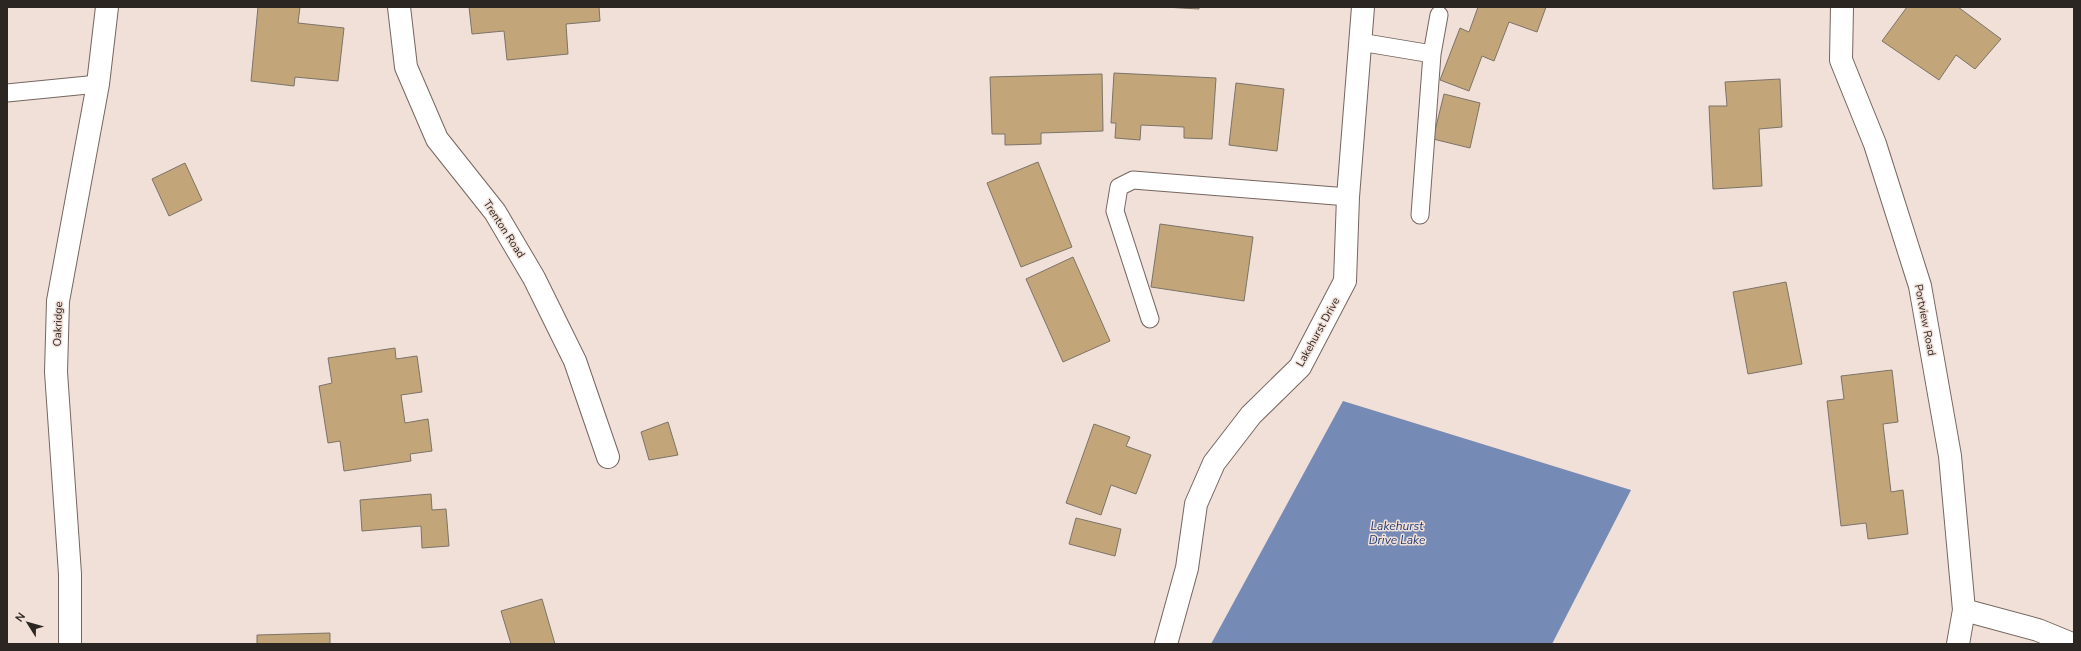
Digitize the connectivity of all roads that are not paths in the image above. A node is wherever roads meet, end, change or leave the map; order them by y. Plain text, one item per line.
1 (107, 7) edge
2 (399, 7) edge
3 (1364, 7) edge
4 (1842, 7) edge
5 (1438, 15) dead end
6 (1360, 42) junction
7 (1432, 54) junction
8 (98, 84) junction
9 (7, 93) edge
10 (1348, 197) junction
11 (1420, 215) dead end
12 (1150, 319) dead end
13 (608, 457) dead end
14 (1964, 610) junction
15 (70, 644) edge
16 (1166, 644) edge
17 (1958, 644) edge
18 (2072, 644) edge

1 - 8 street, Oakridge
2 - 13 street, Trenton Road
3 - 6 street, Lakehurst Drive
4 - 14 street, Portview Road
5 - 7 lane
6 - 7 lane
6 - 10 street, Lakehurst Drive
7 - 11 lane
8 - 9 lane
8 - 15 street, Oakridge
10 - 12 lane
10 - 16 street, Lakehurst Drive
14 - 17 street, Portview Road
14 - 18 street

